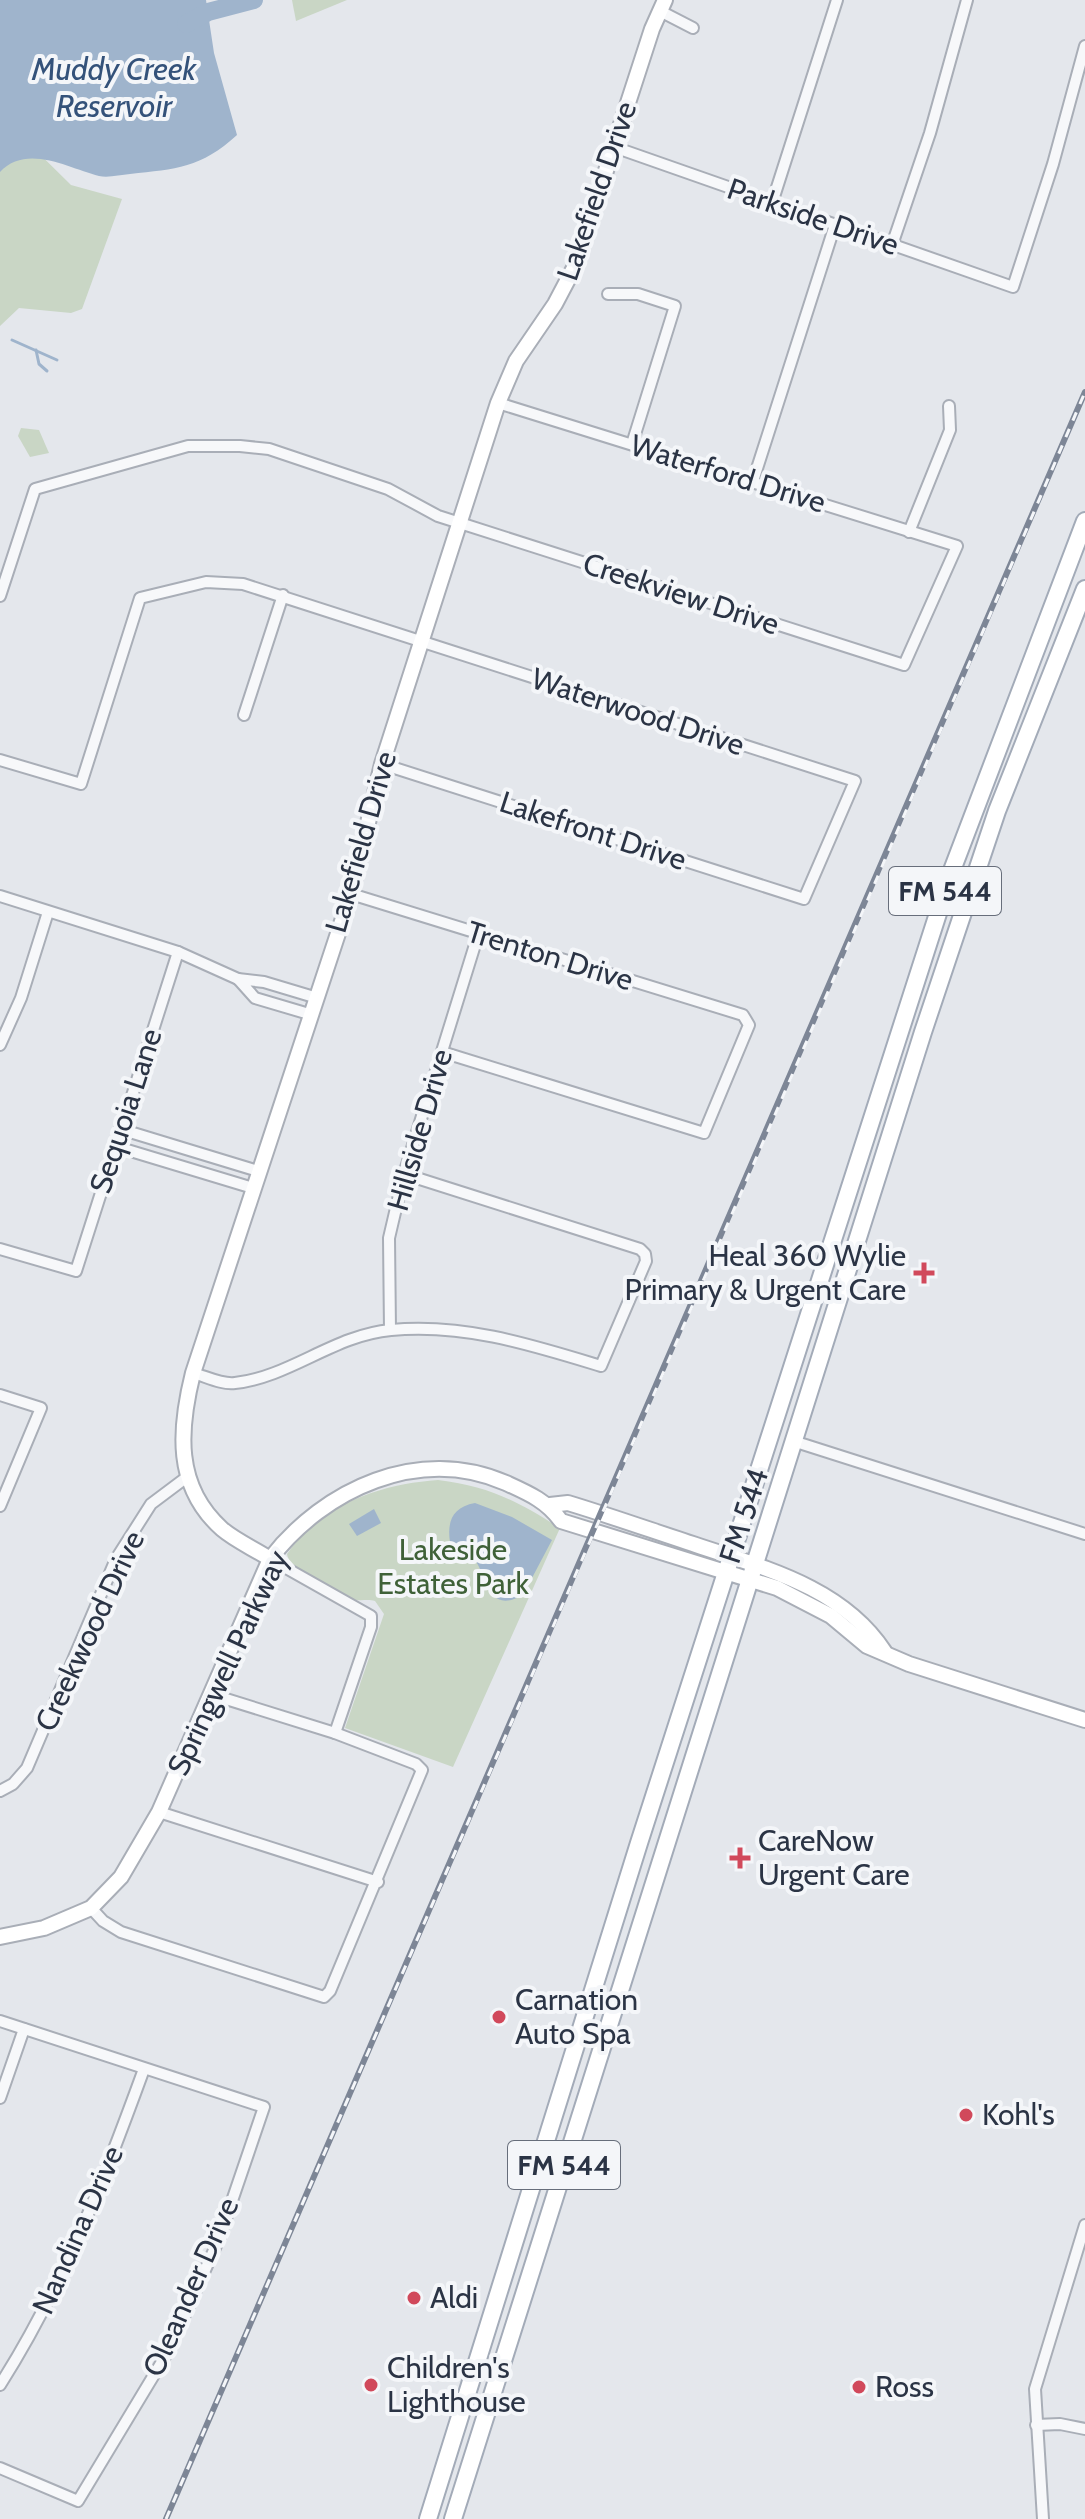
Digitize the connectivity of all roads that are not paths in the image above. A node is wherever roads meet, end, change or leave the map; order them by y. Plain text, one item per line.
1 (837, 0) edge
2 (967, 0) edge
3 (663, 6) edge
4 (693, 28) dead end
5 (1085, 46) edge
6 (614, 147) junction
7 (772, 203) junction
8 (835, 225) junction
9 (892, 245) junction
10 (608, 294) dead end
11 (498, 403) junction
12 (949, 406) dead end
13 (632, 444) junction
14 (753, 481) junction
15 (1085, 521) edge
16 (459, 522) junction
17 (909, 532) junction
18 (957, 546) joint
19 (1085, 589) edge
20 (283, 595) junction
21 (0, 596) edge
22 (1053, 608) junction
23 (420, 644) junction
24 (1046, 687) junction
25 (244, 715) dead end
26 (0, 760) edge
27 (382, 764) junction
28 (351, 894) junction
29 (0, 896) edge
30 (804, 899) joint
31 (48, 912) junction
32 (478, 935) junction
33 (178, 952) junction
34 (238, 979) junction
35 (314, 997) junction
36 (309, 1014) junction
37 (0, 1045) edge
38 (442, 1052) junction
39 (891, 1058) junction
40 (120, 1129) junction
41 (888, 1144) junction
42 (114, 1146) junction
43 (258, 1171) junction
44 (404, 1174) junction
45 (253, 1188) junction
46 (0, 1249) edge
47 (809, 1310) junction
48 (833, 1318) junction
49 (390, 1330) junction
50 (193, 1373) junction
51 (0, 1395) edge
52 (793, 1441) junction
53 (187, 1477) junction
54 (550, 1505) junction
55 (0, 1506) edge
56 (626, 1522) junction
57 (1085, 1534) edge
58 (620, 1540) junction
59 (270, 1559) junction
60 (728, 1565) junction
61 (750, 1572) junction
62 (210, 1694) junction
63 (1085, 1720) edge
64 (335, 1733) junction
65 (658, 1786) junction
66 (0, 1791) edge
67 (682, 1793) junction
68 (159, 1812) junction
69 (378, 1882) junction
70 (91, 1908) junction
71 (0, 1937) edge
72 (590, 2003) junction
73 (614, 2010) junction
74 (0, 2021) edge
75 (24, 2029) junction
76 (144, 2069) junction
77 (0, 2098) edge
78 (1085, 2225) edge
79 (517, 2237) junction
80 (538, 2245) junction
81 (0, 2385) edge
82 (1036, 2425) junction
83 (1085, 2429) edge
84 (0, 2468) edge
85 (443, 2471) junction
86 (466, 2478) junction
87 (428, 2519) edge
88 (453, 2519) edge
89 (1043, 2519) edge

1 - 7 street
2 - 9 street
3 - 4 street
3 - 6 street, Lakefield Drive
5 - 9 street, Parkside Drive
6 - 7 street, Parkside Drive
6 - 11 street, Lakefield Drive
7 - 8 street, Parkside Drive
8 - 9 street, Parkside Drive
8 - 14 street
10 - 13 street
11 - 13 street, Waterford Drive
11 - 16 street, Lakefield Drive
12 - 17 street
13 - 14 street, Waterford Drive
14 - 17 street, Waterford Drive
15 - 22 main road, FM 544 / FM 544
16 - 18 street, Creekview Drive
16 - 21 street, Creekview Drive
16 - 23 street, Lakefield Drive
17 - 18 street, Waterford Drive
19 - 24 main road, FM 544 / FM 544
20 - 23 street, Waterwood Drive
20 - 25 street
20 - 26 street, Waterwood Drive
22 - 24 main road
22 - 39 main road, FM 544 / FM 544
23 - 27 street, Lakefield Drive
23 - 30 street, Waterwood Drive
24 - 41 main road, FM 544 / FM 544
27 - 28 street, Lakefield Drive
27 - 30 street, Lakefront Drive
28 - 32 street, Trenton Drive
28 - 35 street, Lakefield Drive
29 - 31 street
31 - 33 street
31 - 37 street
32 - 38 street, Hillside Drive
32 - 38 street, Trenton Drive
33 - 34 street
33 - 40 street, Sequoia Lane
34 - 35 street
34 - 36 street
35 - 36 street, Lakefield Drive
36 - 43 street, Lakefield Drive
38 - 44 street, Hillside Drive
39 - 41 main road
39 - 47 main road, FM 544 / FM 544
40 - 42 street, Sequoia Lane
40 - 43 street
41 - 48 main road, FM 544 / FM 544
42 - 45 street
42 - 46 street, Sequoia Lane
43 - 45 street, Lakefield Drive
44 - 49 street, Hillside Drive
44 - 49 street
45 - 50 street, Lakefield Drive
47 - 48 main road
47 - 60 main road, FM 544 / FM 544
48 - 52 main road, FM 544 / FM 544
49 - 50 street
50 - 53 street, Lakefield Drive
51 - 55 street
52 - 57 street
52 - 61 main road, FM 544 / FM 544
53 - 59 street, Lakefield Drive
53 - 66 street, Creekwood Drive
54 - 56 street, Springwell Parkway
54 - 58 street, Springwell Parkway
54 - 59 street, Springwell Parkway
56 - 58 street
56 - 60 street, Springwell Parkway
58 - 60 street, Springwell Parkway
59 - 62 street, Springwell Parkway
59 - 64 street, Lakefield Drive
60 - 61 street, Springwell Parkway
60 - 65 main road, FM 544 / FM 544
61 - 63 street, Springwell Parkway
61 - 67 main road, FM 544 / FM 544
62 - 64 street
62 - 68 street, Springwell Parkway
64 - 69 street
65 - 67 main road
65 - 72 main road, FM 544 / FM 544
67 - 73 main road, FM 544 / FM 544
68 - 69 street
68 - 70 street, Springwell Parkway
69 - 70 street
70 - 71 street, Springwell Parkway
72 - 73 main road
72 - 79 main road, FM 544 / FM 544
73 - 80 main road, FM 544 / FM 544
74 - 75 street
75 - 76 street
75 - 77 street
76 - 81 street, Nandina Drive
76 - 84 street, Oleander Drive
78 - 82 street
79 - 80 main road
79 - 85 main road, FM 544 / FM 544
80 - 86 main road, FM 544 / FM 544
82 - 83 street
82 - 89 street
85 - 86 main road
85 - 87 main road, FM 544 / FM 544
86 - 88 main road, FM 544 / FM 544

